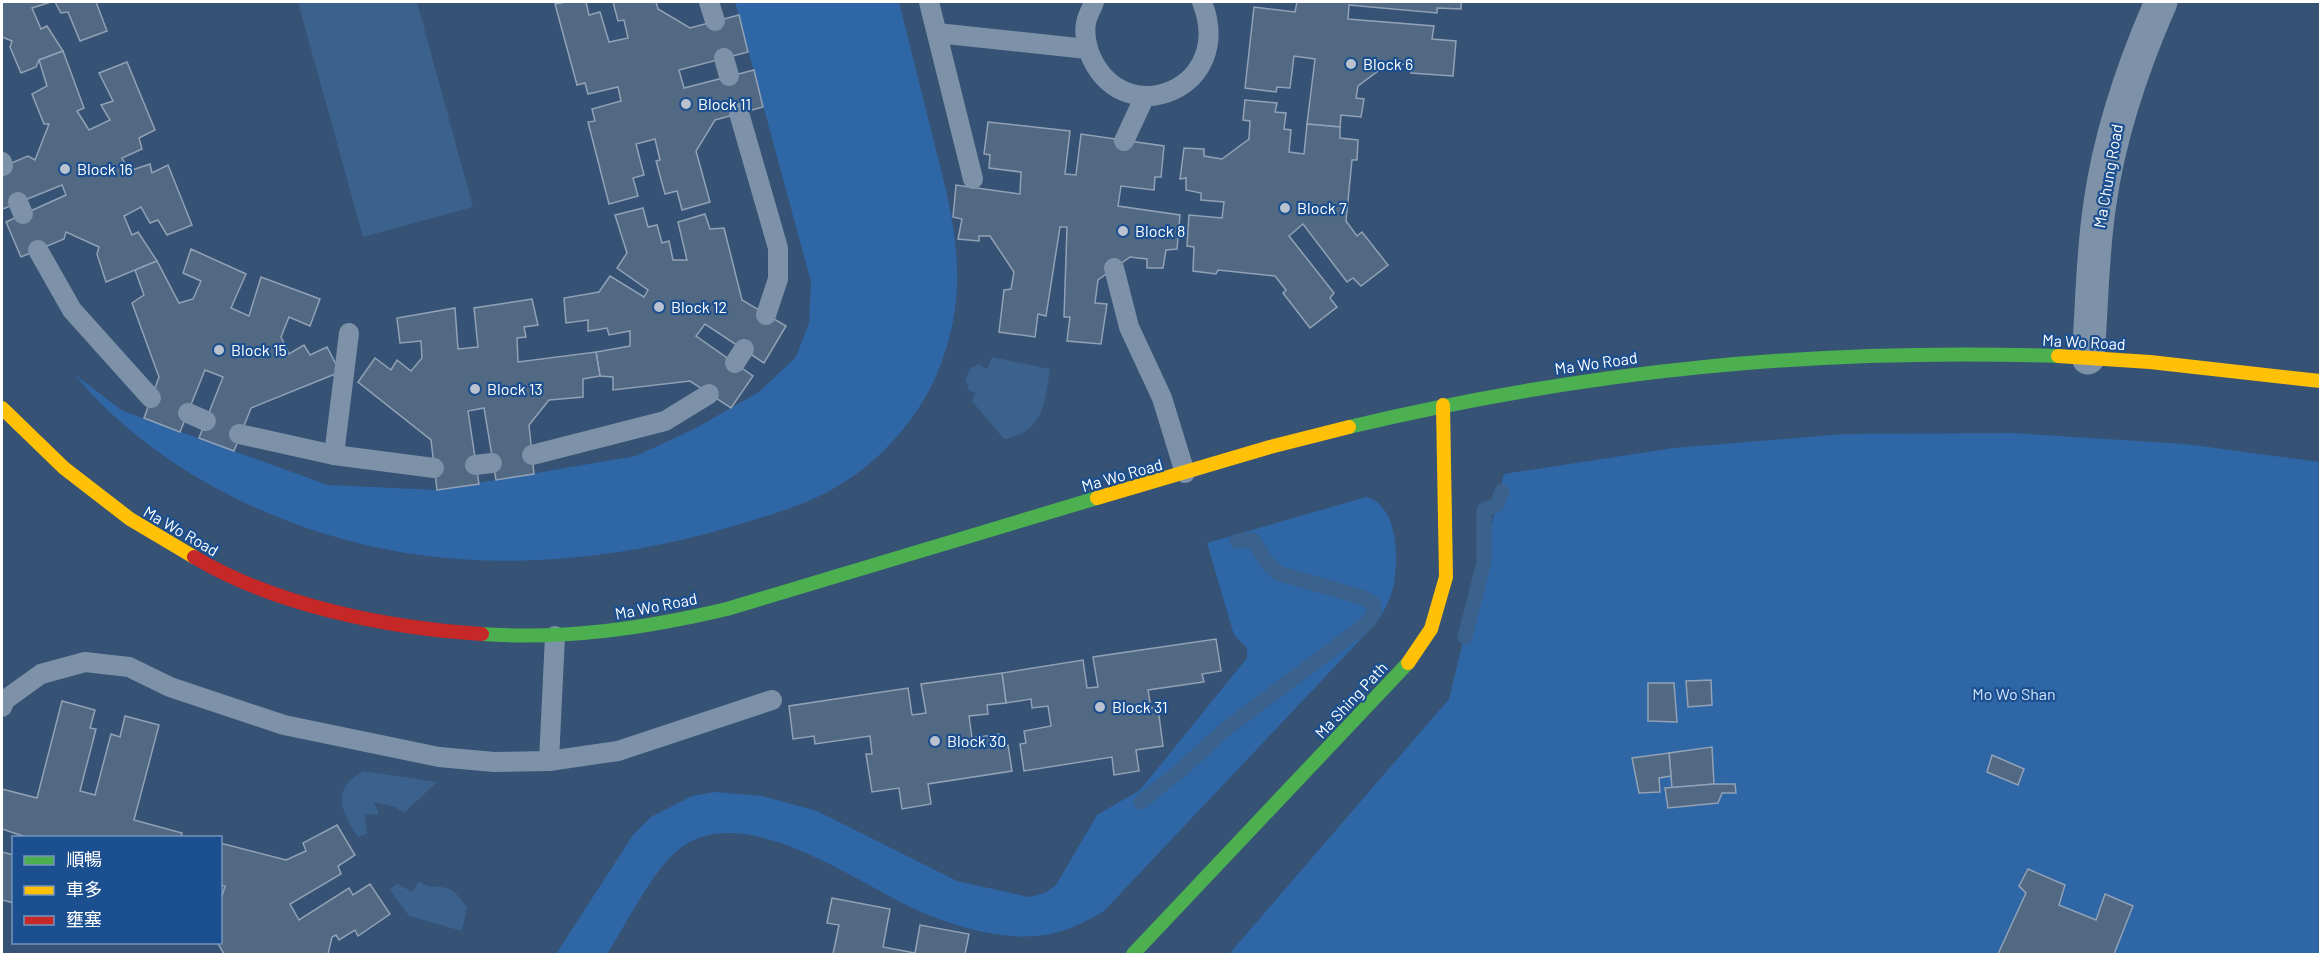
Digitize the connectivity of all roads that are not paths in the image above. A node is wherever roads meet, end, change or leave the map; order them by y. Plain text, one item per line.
1 (709, 2) edge
2 (929, 2) edge
3 (1094, 2) edge
4 (1202, 2) edge
5 (2161, 2) edge
6 (715, 21) dead end
7 (937, 33) junction
8 (1087, 49) junction
9 (1145, 96) junction
10 (739, 114) dead end
11 (1124, 141) dead end
12 (973, 179) dead end
13 (38, 250) dead end
14 (1113, 268) dead end
15 (766, 315) dead end
16 (349, 333) dead end
17 (2088, 358) junction
18 (2320, 381) edge
19 (709, 394) dead end
20 (151, 398) dead end
21 (1443, 405) junction
22 (2, 408) edge
23 (188, 412) dead end
24 (206, 421) dead end
25 (239, 434) dead end
26 (334, 454) junction
27 (532, 454) dead end
28 (434, 468) dead end
29 (1185, 473) junction
30 (555, 636) junction
31 (772, 700) dead end
32 (2, 707) edge
33 (549, 761) junction
34 (1133, 954) edge

1 - 6 lane
2 - 7 lane
3 - 8 lane
4 - 9 lane
5 - 17 street, Ma Chung Road
7 - 8 lane
7 - 12 lane
8 - 9 lane
9 - 11 lane
10 - 15 lane
13 - 20 lane
14 - 29 lane
16 - 26 lane
17 - 18 street, Ma Wo Road
17 - 21 street, Ma Wo Road
19 - 27 lane
21 - 29 street, Ma Wo Road
21 - 34 street, Ma Shing Path
22 - 30 street, Ma Wo Road
23 - 24 lane
25 - 26 lane
26 - 28 lane
29 - 30 street, Ma Wo Road
30 - 33 lane
31 - 33 lane
32 - 33 lane

